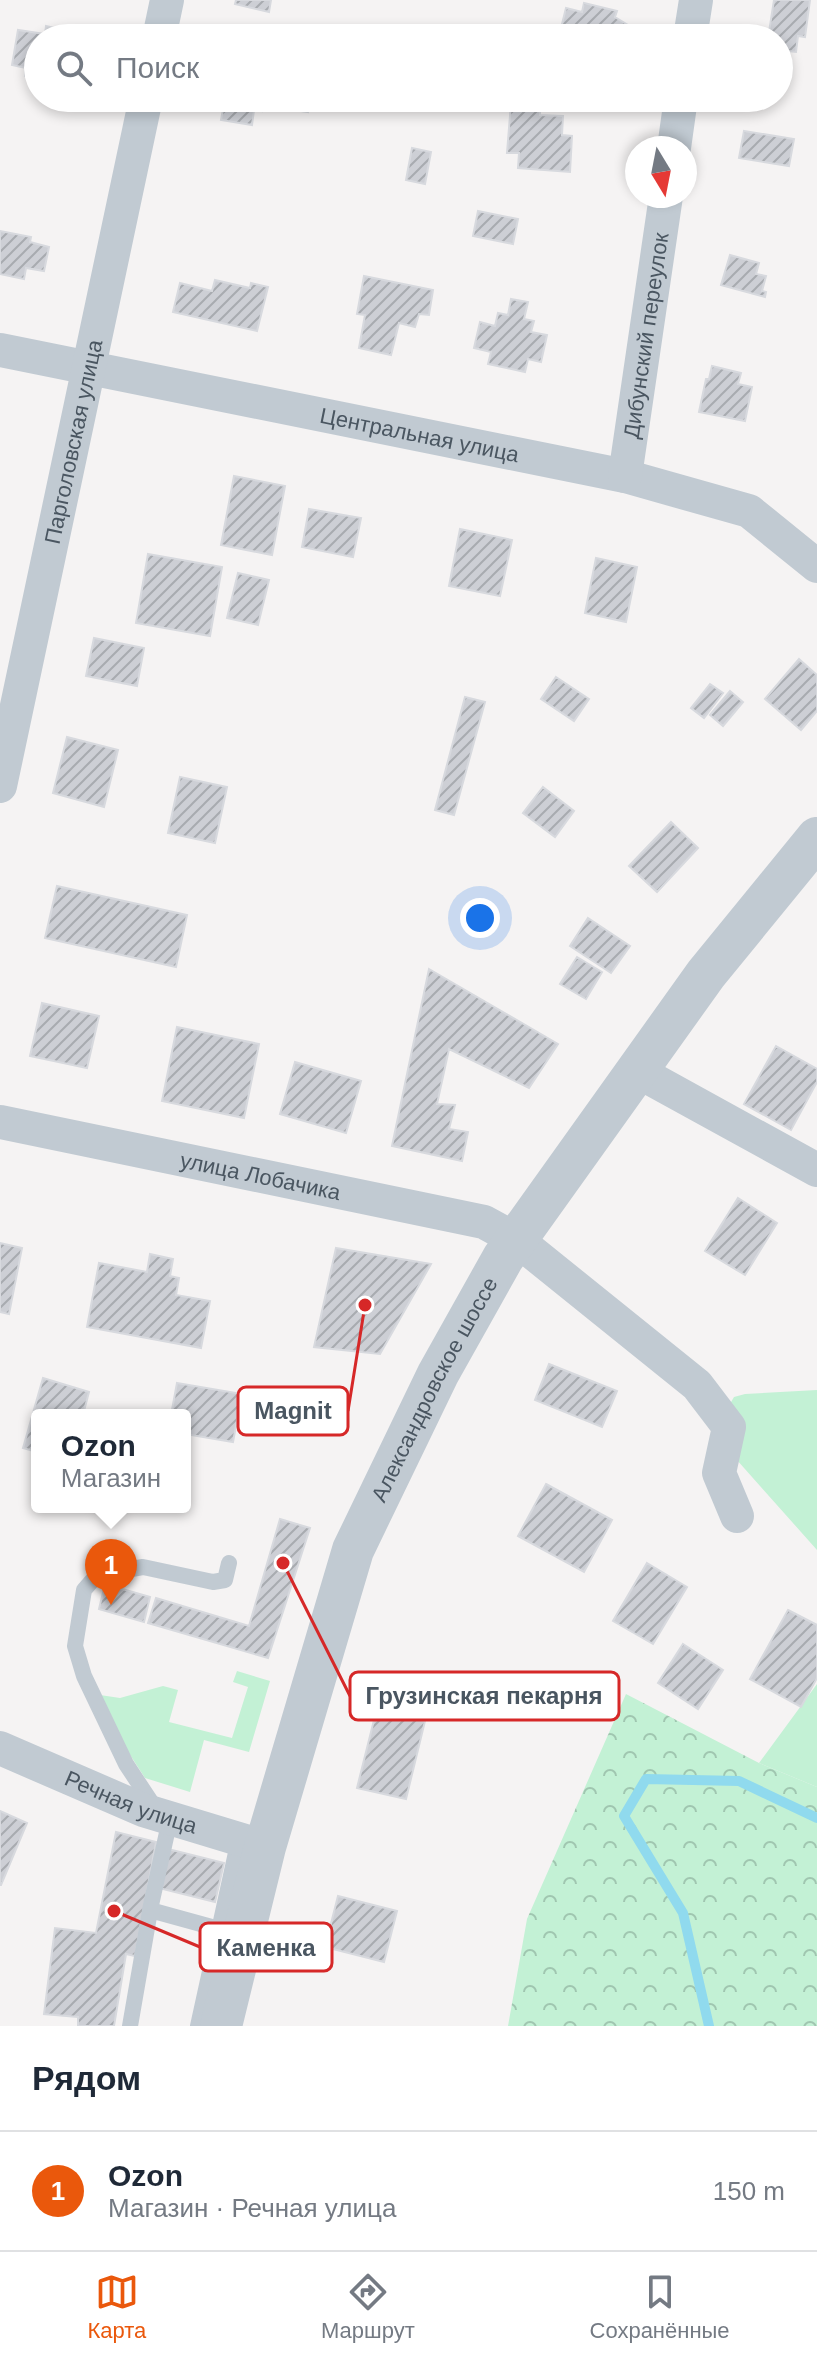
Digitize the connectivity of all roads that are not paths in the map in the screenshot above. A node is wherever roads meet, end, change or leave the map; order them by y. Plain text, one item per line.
1 (167, 0) edge
2 (696, 0) edge
3 (162, 24) edge
4 (692, 24) edge
5 (143, 112) edge
6 (679, 112) edge
7 (676, 136) edge
8 (664, 208) edge
9 (0, 350) edge
10 (91, 367) junction
11 (625, 476) junction
12 (817, 566) edge
13 (0, 786) edge
14 (817, 838) edge
15 (637, 1071) junction
16 (0, 1122) edge
17 (817, 1170) edge
18 (517, 1240) junction
19 (697, 1385) junction
20 (741, 1405) dead end
21 (737, 1516) dead end
22 (229, 1563) dead end
23 (0, 1748) edge
24 (165, 1818) junction
25 (252, 1843) junction
26 (150, 1910) junction
27 (219, 1929) junction
28 (130, 2026) edge
29 (198, 2026) edge
30 (221, 2026) edge

1 - 3 street
2 - 4 street
5 - 10 street, Парголовская улица
6 - 7 street
8 - 11 street, Дибунский переулок
9 - 10 street, Центральная улица
10 - 11 street, Центральная улица
10 - 13 street, Парголовская улица
11 - 12 street, Центральная улица
14 - 15 street, Александровское шоссе
15 - 17 street
15 - 18 street, Александровское шоссе
16 - 18 street, улица Лобачика
18 - 19 street, улица Лобачика
18 - 25 street, Александровское шоссе
19 - 20 street
19 - 21 street
22 - 24 lane
23 - 24 street, Речная улица
24 - 25 street, Речная улица
24 - 26 lane
25 - 27 lane
25 - 30 street, Александровское шоссе
26 - 27 lane
26 - 28 lane
27 - 29 lane

